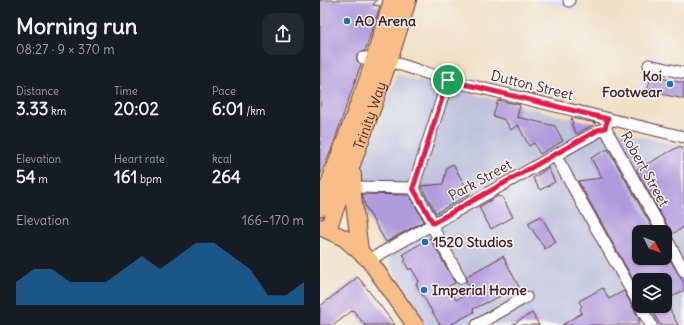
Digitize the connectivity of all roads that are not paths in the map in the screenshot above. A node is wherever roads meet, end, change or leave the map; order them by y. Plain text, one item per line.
1 (392, 0) edge
2 (407, 0) edge
3 (375, 59) junction
4 (649, 65) dead end
5 (684, 73) edge
6 (448, 80) junction
7 (607, 124) junction
8 (684, 137) edge
9 (555, 155) junction
10 (353, 165) junction
11 (352, 187) junction
12 (413, 188) junction
13 (323, 190) edge
14 (320, 208) edge
15 (433, 223) junction
16 (658, 225) edge
17 (324, 228) edge
18 (672, 249) edge
19 (364, 255) junction
20 (684, 271) edge
21 (460, 278) dead end
22 (632, 292) edge
23 (526, 297) dead end
24 (644, 313) edge
25 (415, 325) edge
26 (477, 325) edge
27 (651, 325) edge

1 - 3 highway, Trinity Way
2 - 3 highway, Trinity Way
3 - 6 street, Dutton Street
3 - 10 highway, Trinity Way
3 - 13 highway, Trinity Way
4 - 5 street
6 - 7 street, Dutton Street
6 - 12 street
7 - 8 street, Dutton Street
7 - 9 street, Park Street
7 - 16 street, Robert Street
9 - 15 street, Park Street
9 - 22 street
10 - 11 highway
10 - 17 highway, Trinity Way
11 - 12 street
11 - 19 highway
12 - 15 street
13 - 14 highway, Trinity Way
15 - 19 street, Park Street
15 - 21 street
17 - 19 highway
18 - 20 street
19 - 25 highway
23 - 26 street
24 - 27 street

